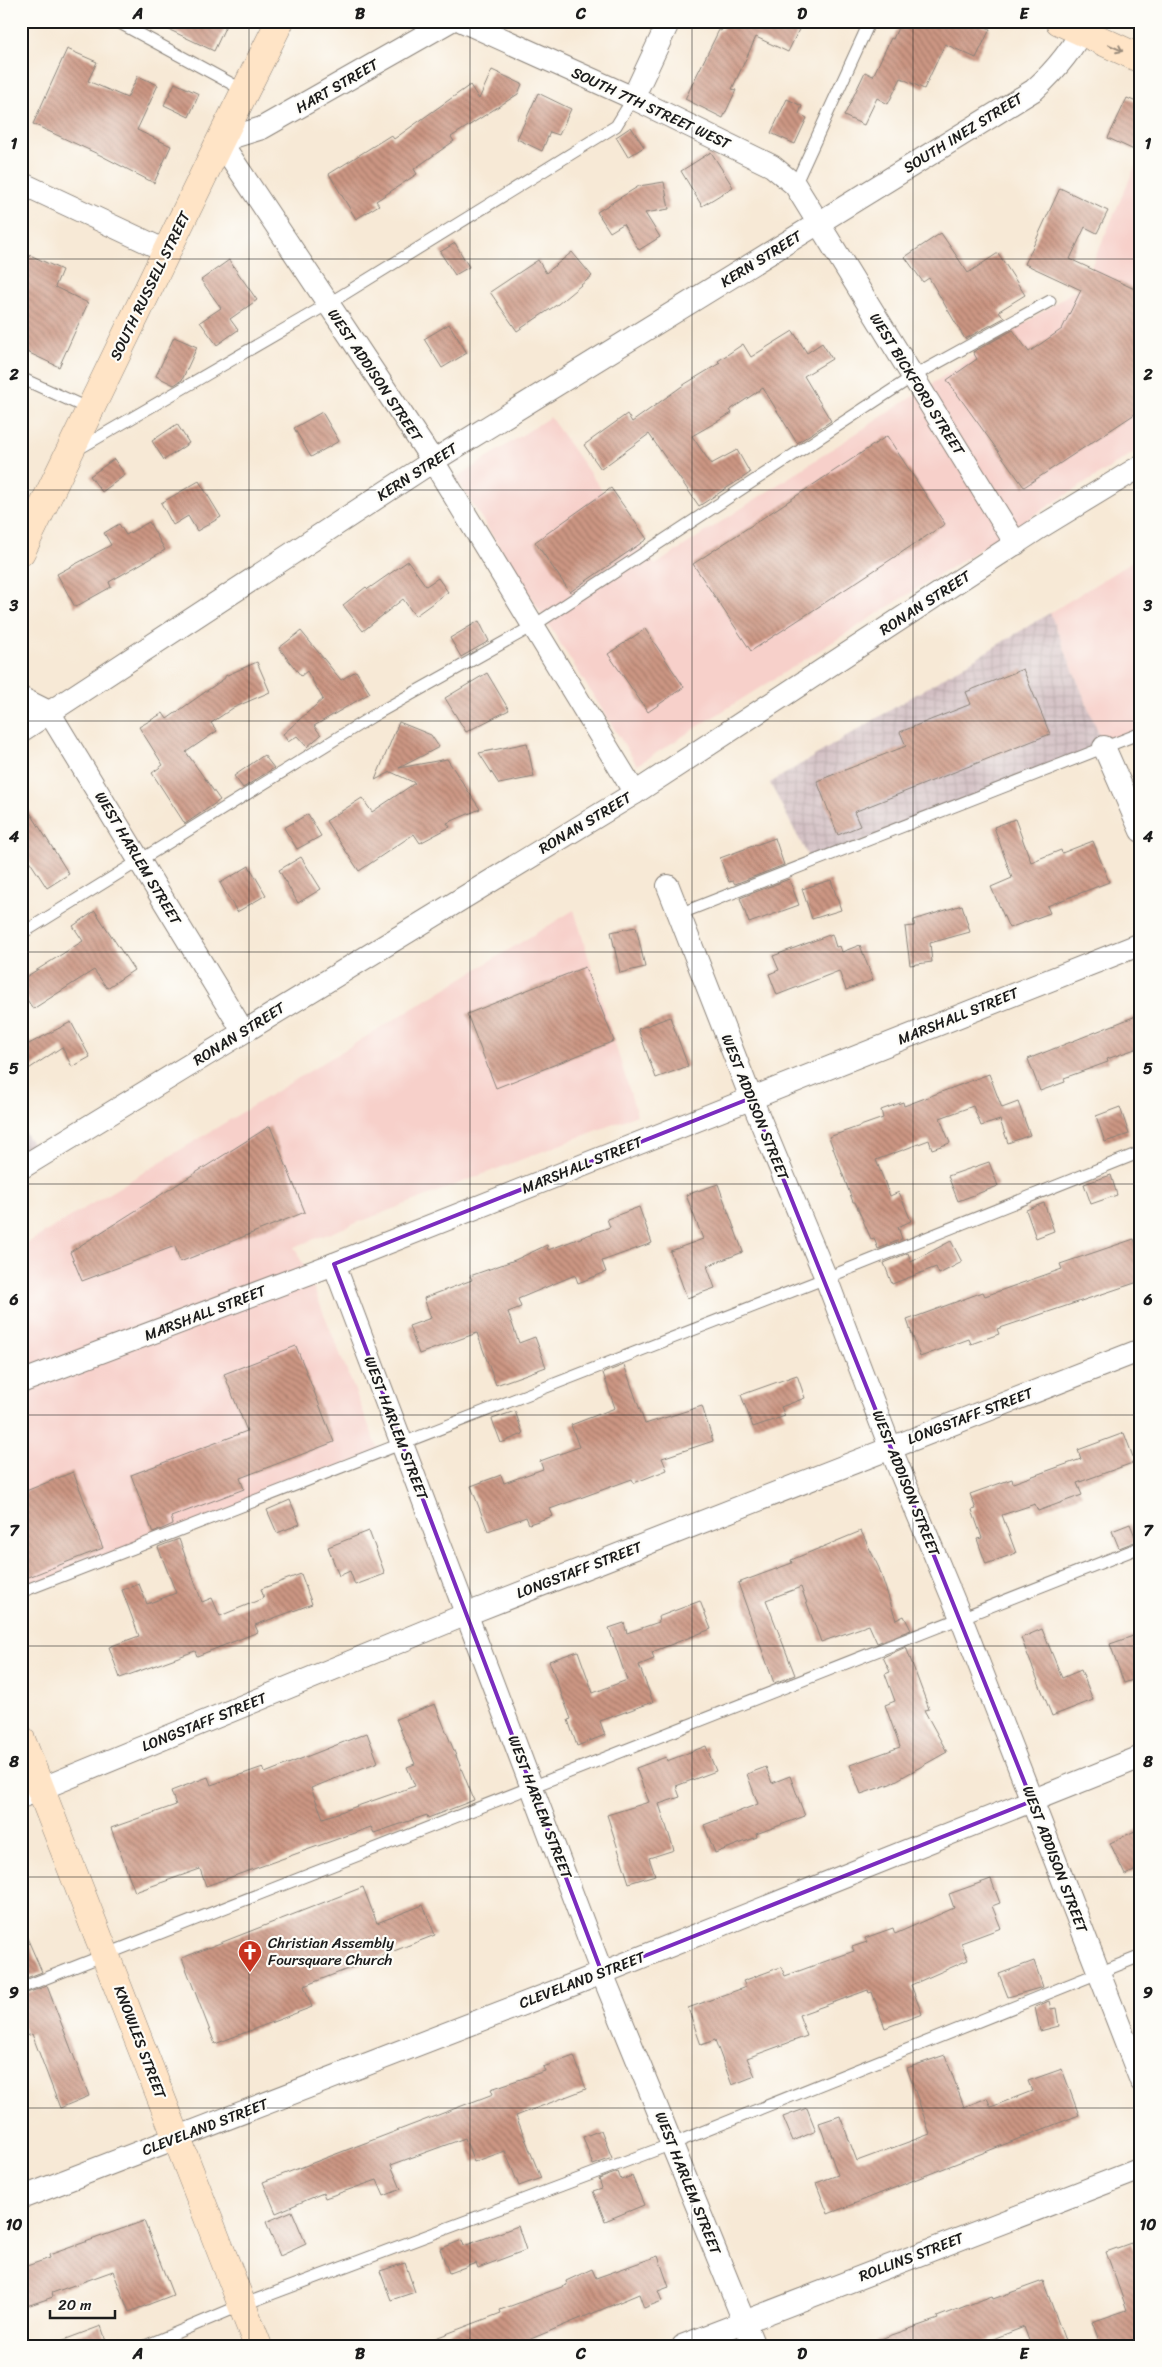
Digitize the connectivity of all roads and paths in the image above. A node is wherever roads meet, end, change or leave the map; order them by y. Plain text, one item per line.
1 (116, 21) edge
2 (280, 21) edge
3 (450, 21) edge
4 (670, 21) edge
5 (870, 21) edge
6 (471, 23) edge
7 (1076, 25) edge
8 (1141, 59) edge
9 (245, 91) junction
10 (633, 98) junction
11 (220, 141) junction
12 (21, 183) edge
13 (795, 185) junction
14 (818, 222) junction
15 (166, 252) junction
16 (1050, 301) dead end
17 (328, 304) junction
18 (912, 377) junction
19 (21, 378) edge
20 (91, 410) junction
21 (70, 454) junction
22 (433, 461) junction
23 (1141, 466) edge
24 (1016, 544) junction
25 (21, 552) edge
26 (533, 626) junction
27 (21, 698) edge
28 (49, 712) junction
29 (21, 731) edge
30 (1141, 733) edge
31 (1104, 747) junction
32 (635, 793) junction
33 (1141, 831) edge
34 (140, 860) junction
35 (668, 886) dead end
36 (679, 914) junction
37 (21, 934) edge
38 (1141, 944) edge
39 (243, 1031) junction
40 (750, 1098) junction
41 (1141, 1152) edge
42 (21, 1168) edge
43 (334, 1264) junction
44 (826, 1278) junction
45 (1141, 1350) edge
46 (21, 1382) edge
47 (402, 1442) junction
48 (890, 1448) junction
49 (1141, 1547) edge
50 (21, 1592) edge
51 (467, 1614) junction
52 (961, 1618) junction
53 (21, 1739) edge
54 (1141, 1757) edge
55 (532, 1787) junction
56 (31, 1794) edge
57 (1032, 1801) junction
58 (106, 1955) junction
59 (1141, 1956) edge
60 (1098, 1972) junction
61 (602, 1973) junction
62 (21, 1988) edge
63 (1141, 2081) edge
64 (178, 2138) junction
65 (672, 2144) junction
66 (1141, 2170) edge
67 (21, 2198) edge
68 (242, 2306) junction
69 (744, 2321) junction
70 (145, 2346) edge
71 (258, 2346) edge
72 (682, 2346) edge
73 (754, 2346) edge

1 - 9 lane
2 - 9 street, SOUTH RUSSELL STREET
3 - 11 street, HART STREET
4 - 10 street
5 - 13 lane
6 - 10 street, SOUTH 7TH STREET WEST
7 -> 8 street
7 - 14 street, SOUTH INEZ STREET
9 - 11 street, SOUTH RUSSELL STREET
10 - 13 street, SOUTH 7TH STREET WEST
10 - 17 lane
11 - 15 street, SOUTH RUSSELL STREET
11 - 17 street, WEST ADDISON STREET
12 - 15 street
13 - 14 street, SOUTH 7TH STREET WEST
14 - 18 street, WEST BICKFORD STREET
14 - 22 street, KERN STREET
15 - 20 street, SOUTH RUSSELL STREET
16 - 18 lane
17 - 21 lane
17 - 22 street, WEST ADDISON STREET
18 - 24 street, WEST BICKFORD STREET
18 - 26 lane
19 - 20 lane
20 - 21 street, SOUTH RUSSELL STREET
21 - 25 street, SOUTH RUSSELL STREET
22 - 26 street, WEST ADDISON STREET
22 - 28 street, KERN STREET
23 - 24 street, RONAN STREET
24 - 32 street, RONAN STREET
26 - 32 street, WEST ADDISON STREET
26 - 34 lane
27 - 28 street
28 - 29 street, KERN STREET
28 - 34 street, WEST HARLEM STREET
30 - 31 lane
31 - 33 street
31 - 36 lane
32 - 39 street, RONAN STREET
34 - 37 lane
34 - 39 street, WEST HARLEM STREET
35 - 36 street, WEST ADDISON STREET
36 - 40 street, WEST ADDISON STREET
38 - 40 street, MARSHALL STREET
39 - 42 street, RONAN STREET
40 - 43 street, MARSHALL STREET
40 - 44 street, WEST ADDISON STREET
41 - 44 lane
43 - 46 street, MARSHALL STREET
43 - 47 street, WEST HARLEM STREET
44 - 47 lane
44 - 48 street, WEST ADDISON STREET
45 - 48 street, LONGSTAFF STREET
47 - 50 lane
47 - 51 street, WEST HARLEM STREET
48 - 51 street, LONGSTAFF STREET
48 - 52 street, WEST ADDISON STREET
49 - 52 lane
51 - 55 street, WEST HARLEM STREET
51 - 56 street, LONGSTAFF STREET
52 - 55 lane
52 - 57 street, WEST ADDISON STREET
53 - 56 street, KNOWLES STREET
54 - 57 street, CLEVELAND STREET
55 - 58 lane
55 - 61 street, WEST HARLEM STREET
56 - 58 street, KNOWLES STREET
57 - 60 street, WEST ADDISON STREET
57 - 61 street, CLEVELAND STREET
58 - 62 lane
58 - 64 street, KNOWLES STREET
59 - 60 lane
60 - 63 street, WEST ADDISON STREET
60 - 65 lane
61 - 64 street, CLEVELAND STREET
61 - 65 street, WEST HARLEM STREET
64 - 67 street, CLEVELAND STREET
64 - 68 street, KNOWLES STREET
65 - 68 lane
65 - 69 street, WEST HARLEM STREET
66 - 69 street, ROLLINS STREET
68 - 70 lane
68 - 71 street, KNOWLES STREET
69 - 72 street, ROLLINS STREET
69 - 73 street, WEST HARLEM STREET

